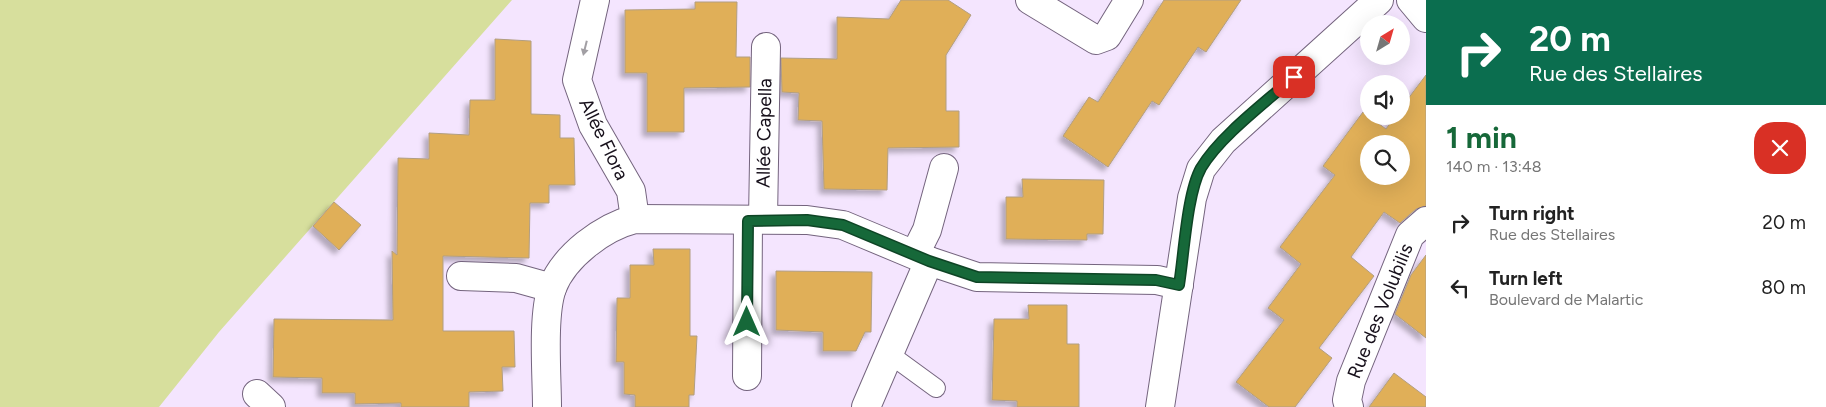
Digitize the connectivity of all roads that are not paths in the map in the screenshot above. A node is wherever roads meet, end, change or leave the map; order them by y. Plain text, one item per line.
1 (595, 0) edge
2 (1030, 0) edge
3 (1129, 0) edge
4 (1379, 0) edge
5 (1411, 0) edge
6 (1426, 18) edge
7 (766, 47) dead end
8 (944, 168) dead end
9 (634, 219) junction
10 (755, 220) junction
11 (1426, 221) edge
12 (922, 258) junction
13 (461, 276) dead end
14 (1179, 285) junction
15 (552, 288) junction
16 (887, 358) junction
17 (747, 376) dead end
18 (936, 388) dead end
19 (547, 407) edge
20 (866, 407) edge
21 (1160, 407) edge
22 (1349, 407) edge

1 -> 9 street, Allée Flora
2 - 3 street
4 - 14 street
5 - 6 street
7 - 10 street, Allée Capella
8 - 12 street
9 - 10 street
9 - 15 street
10 - 12 street
10 - 17 street, Allée Capella
11 - 22 street, Rue des Volubilis
12 - 14 street
12 - 16 street
13 - 15 street
14 - 21 street
15 - 19 street
16 - 18 lane
16 - 20 street

